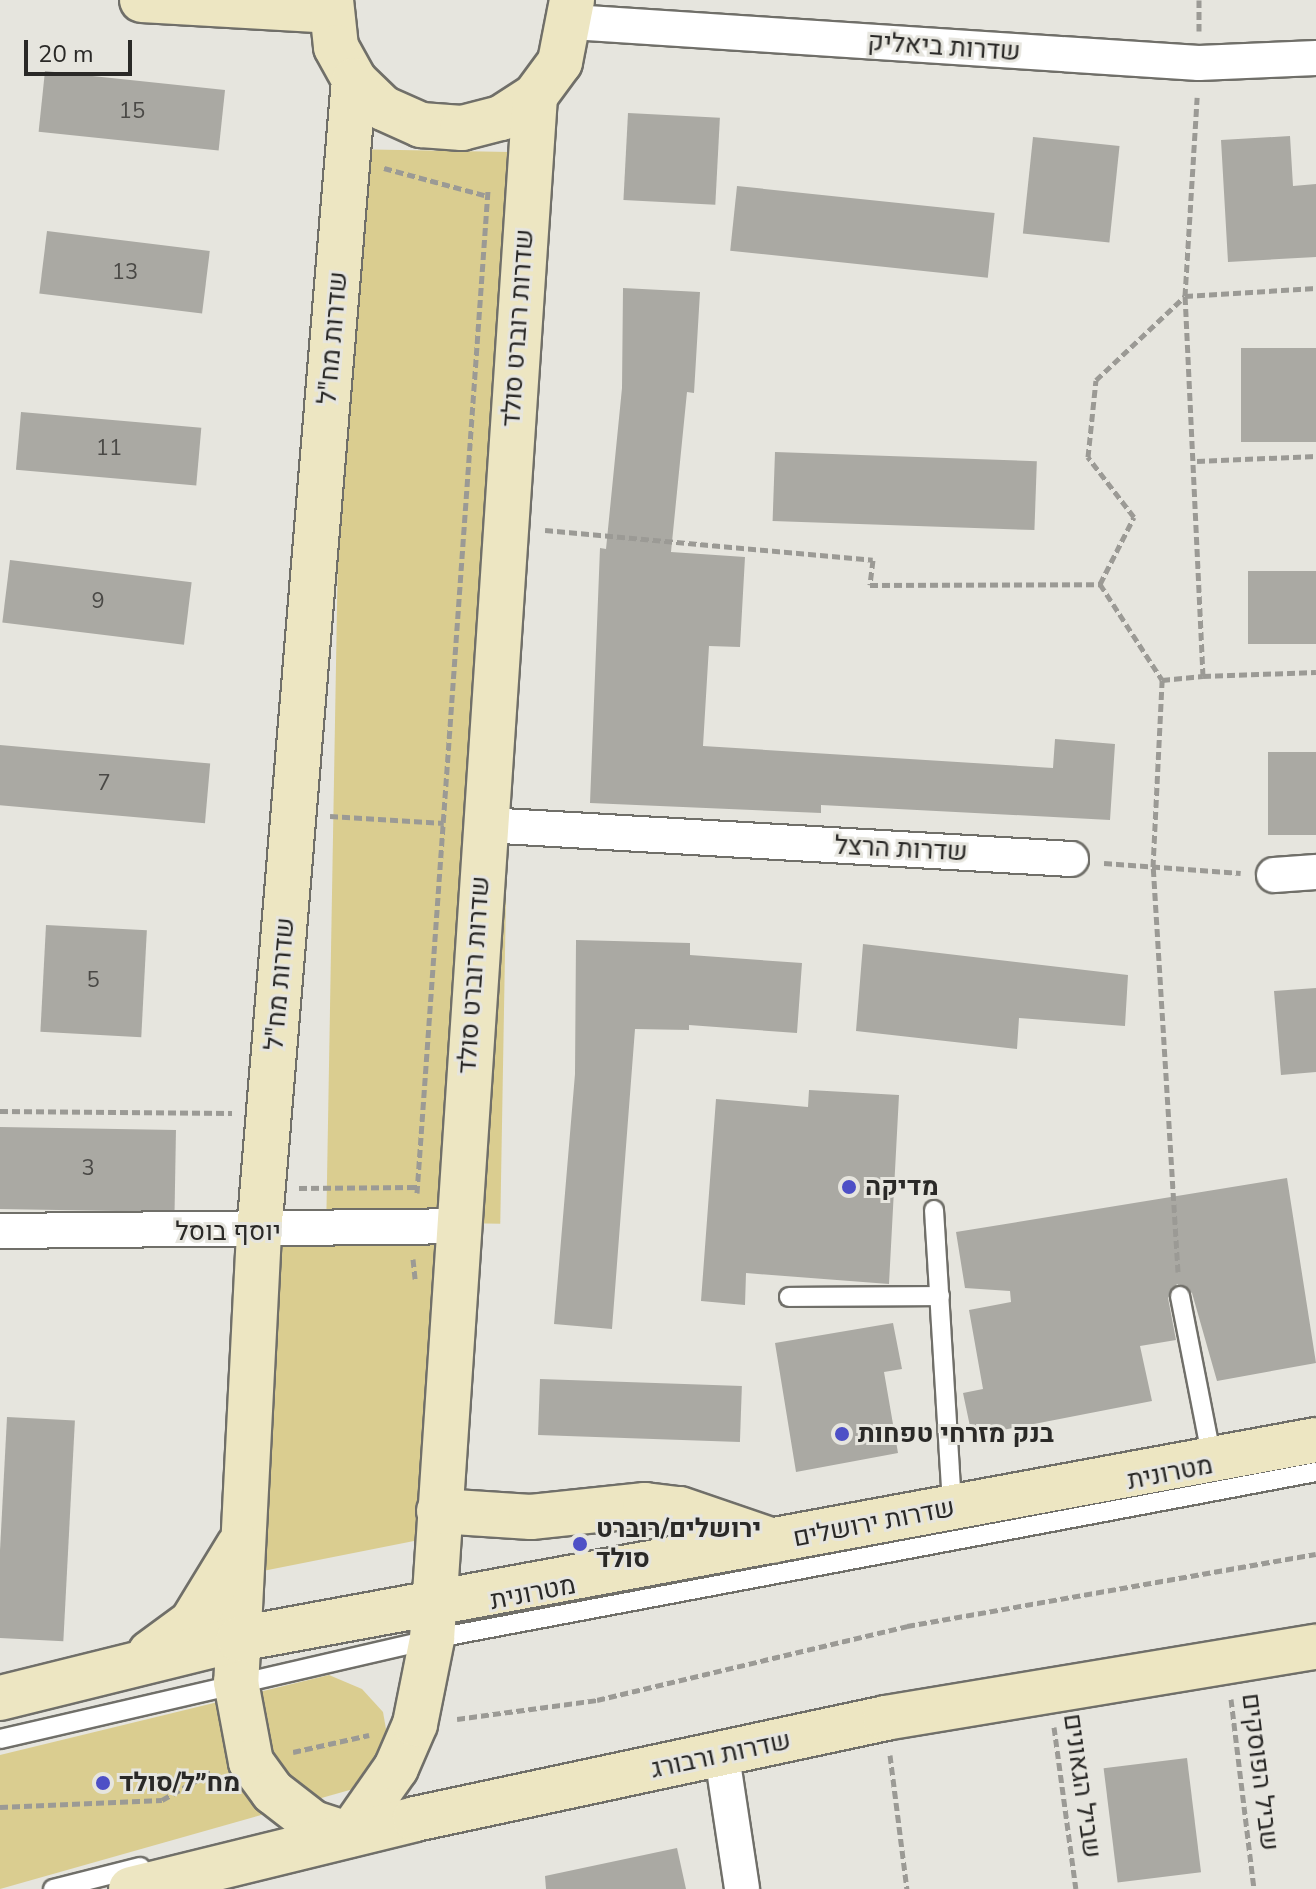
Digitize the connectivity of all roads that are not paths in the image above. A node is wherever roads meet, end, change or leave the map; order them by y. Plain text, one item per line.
1 (142, 0) edge
2 (330, 5) edge
3 (572, 11) edge
4 (1316, 58) edge
5 (354, 80) junction
6 (535, 96) junction
7 (485, 825) junction
8 (1071, 859) road end
9 (1316, 872) edge
10 (1274, 875) road end
11 (934, 1210) dead end
12 (456, 1226) junction
13 (0, 1231) edge
14 (259, 1233) junction
15 (940, 1296) junction
16 (1180, 1296) road end
17 (789, 1297) dead end
18 (1316, 1440) edge
19 (1212, 1459) junction
20 (1316, 1472) edge
21 (952, 1508) junction
22 (439, 1511) junction
23 (245, 1532) junction
24 (776, 1541) junction
25 (432, 1622) junction
26 (1316, 1632) edge
27 (239, 1639) junction
28 (1316, 1647) edge
29 (136, 1664) junction
30 (236, 1682) junction
31 (0, 1698) edge
32 (0, 1739) edge
33 (722, 1756) junction
34 (415, 1819) junction
35 (344, 1823) junction
36 (270, 1853) junction
37 (53, 1889) edge
38 (131, 1889) edge
39 (742, 1889) edge

1 - 2 street
2 - 5 street
3 - 4 street, שדרות ביאליק
3 - 6 street
5 - 6 street
5 - 14 street, שדרות מח"ל
6 - 7 street, שדרות רוברט סולד
7 - 8 street, שדרות הרצל
7 - 12 street, שדרות רוברט סולד
9 - 10 street
11 - 15 lane
12 - 14 street, יוסף בוסל
12 - 22 street, שדרות רוברט סולד
13 - 14 street, יוסף בוסל
14 - 23 street, שדרות מח"ל
15 - 17 lane
15 - 21 lane
16 - 19 lane
18 - 19 street, שדרות ירושלים
19 - 21 street, שדרות ירושלים
20 - 25 lane, מטרונית
21 - 24 street, שדרות ירושלים
22 - 24 street
22 - 25 street, שדרות רוברט סולד
23 - 27 street, שדרות מח"ל
23 - 29 street
24 - 25 street, שדרות ירושלים
25 - 27 street
25 - 30 lane, מטרונית
25 - 35 street, שדרות רוברט סולד
26 - 35 lane
27 - 29 street
27 - 30 street, שדרות מח"ל
28 - 33 street, שדרות ורבורג
29 - 31 street
30 - 32 lane, מטרונית
30 - 35 street, שדרות מח"ל
33 - 34 street, שדרות ורבורג
33 - 39 street
34 - 35 street, שדרות ורבורג
34 - 36 lane
35 - 36 street, שדרות ורבורג
35 - 37 lane
36 - 38 street, שדרות ורבורג

